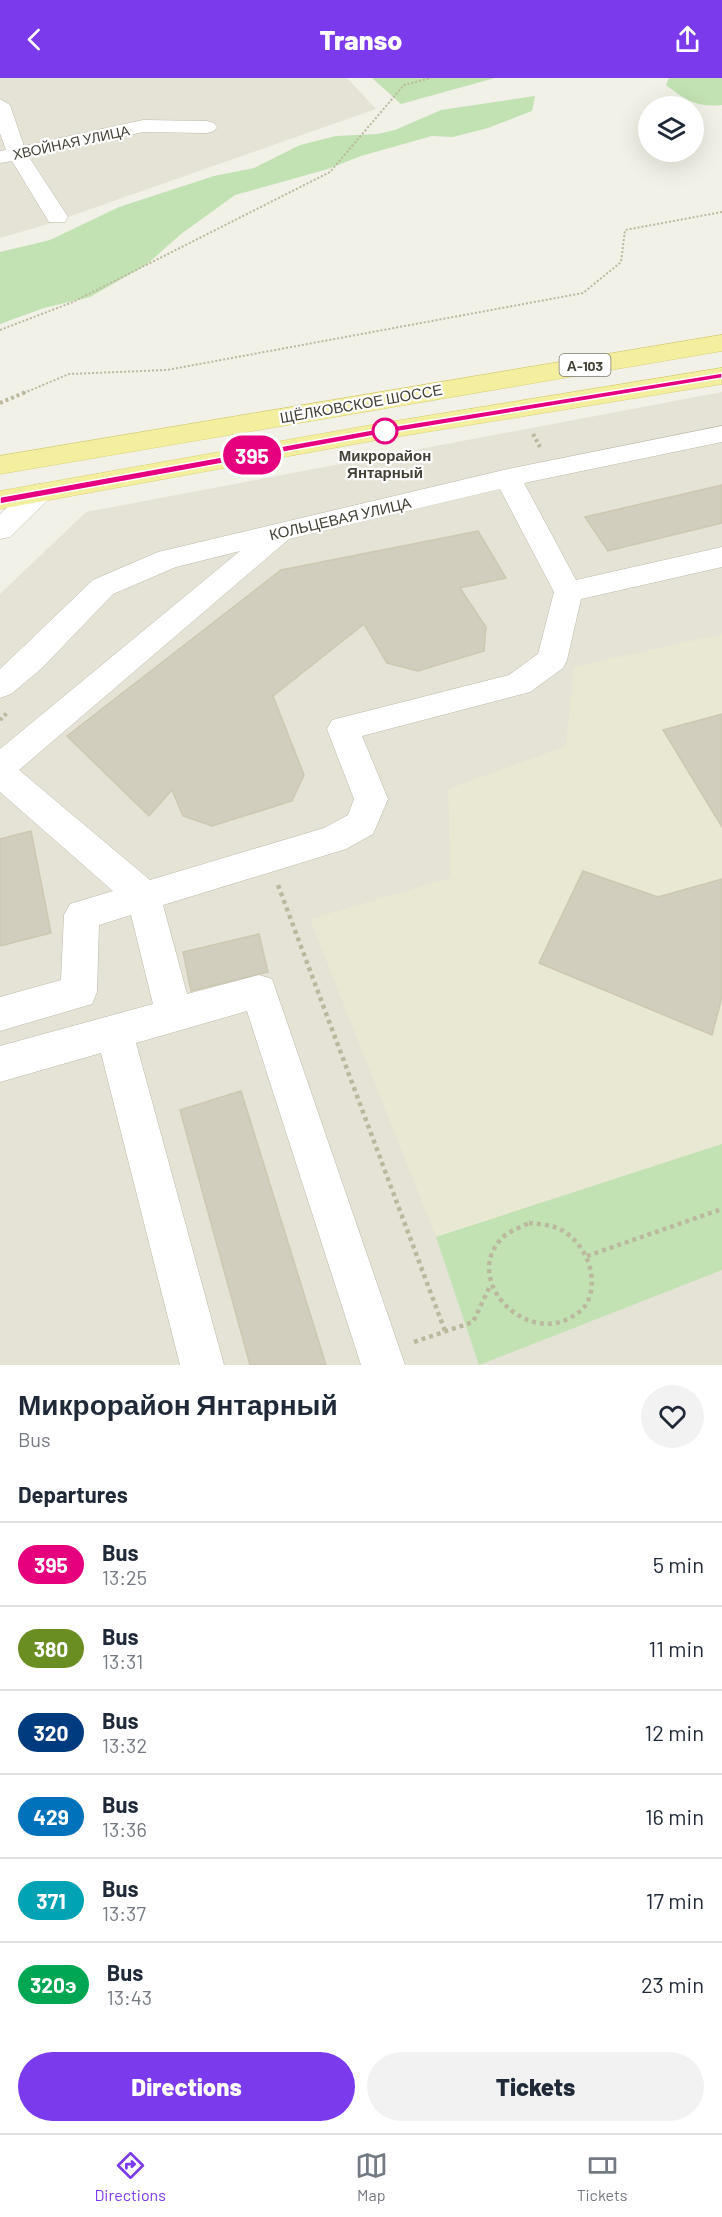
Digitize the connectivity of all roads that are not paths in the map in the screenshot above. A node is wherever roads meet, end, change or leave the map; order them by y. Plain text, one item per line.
1 (0, 105) edge
2 (207, 127) dead end
3 (8, 155) edge
4 (57, 217) dead end
5 (722, 343) edge
6 (722, 376) edge
7 (722, 434) edge
8 (0, 465) edge
9 (508, 478) junction
10 (39, 493) junction
11 (0, 500) edge
12 (0, 530) edge
13 (283, 531) junction
14 (722, 557) edge
15 (568, 592) junction
16 (7, 696) edge
17 (0, 767) edge
18 (0, 773) edge
19 (143, 895) junction
20 (0, 1014) edge
21 (174, 1016) junction
22 (114, 1032) junction
23 (0, 1064) edge
24 (381, 1359) edge
25 (202, 1365) edge

1 - 3 street
2 - 3 street, ХВОЙНАЯ УЛИЦА
3 - 4 street
5 - 8 main road, ЩЁЛКОВСКОЕ ШОССЕ / А-103
6 - 10 main road, А-103
7 - 9 street, КОЛЬЦЕВАЯ УЛИЦА
9 - 13 street, КОЛЬЦЕВАЯ УЛИЦА
9 - 15 street
10 - 11 main road, А-103
10 - 12 street
13 - 16 street, КОЛЬЦЕВАЯ УЛИЦА
13 - 17 street
14 - 15 street
15 - 19 street
18 - 19 street
19 - 20 street
19 - 21 street
21 - 22 street
21 - 24 street
22 - 23 street
22 - 25 street

